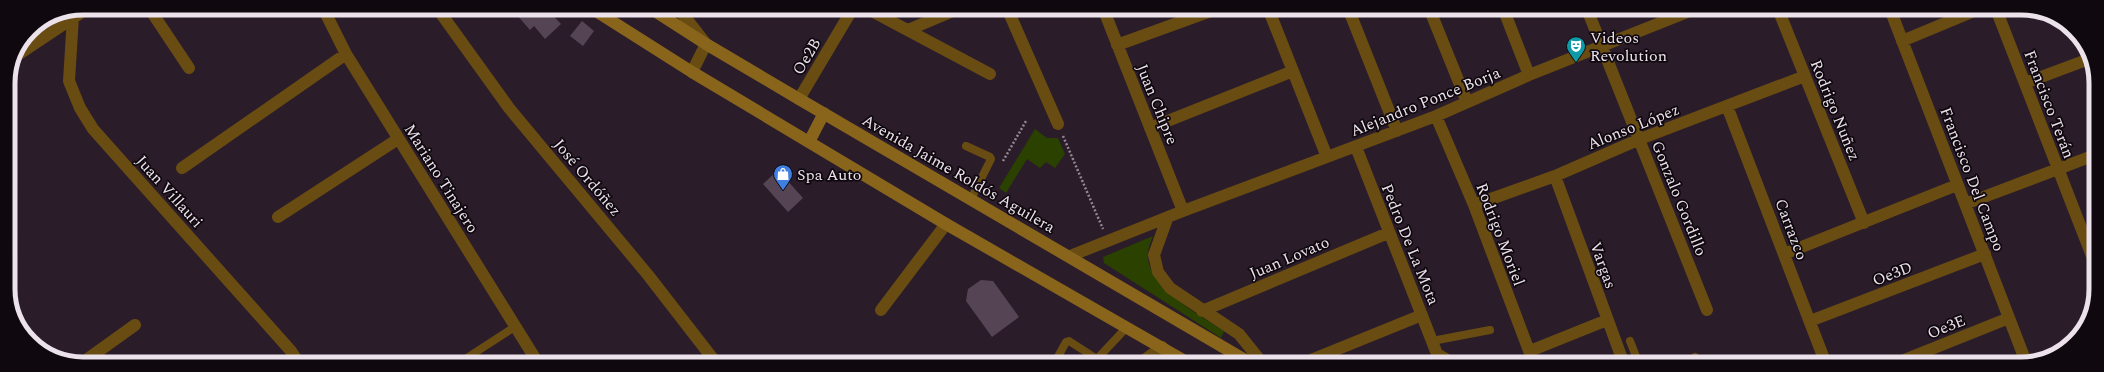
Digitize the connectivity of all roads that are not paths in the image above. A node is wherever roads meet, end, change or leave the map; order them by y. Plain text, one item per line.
1 (154, 15) edge
2 (326, 15) edge
3 (442, 15) edge
4 (602, 15) edge
5 (661, 15) edge
6 (683, 15) edge
7 (849, 15) edge
8 (879, 15) edge
9 (943, 15) edge
10 (1010, 15) edge
11 (1106, 15) edge
12 (1200, 15) edge
13 (1271, 15) edge
14 (1351, 15) edge
15 (1432, 15) edge
16 (1506, 15) edge
17 (1590, 15) edge
18 (1681, 15) edge
19 (1780, 15) edge
20 (1892, 15) edge
21 (1964, 15) edge
22 (1998, 15) edge
23 (74, 17) joint
24 (908, 30) junction
25 (33, 38) edge
26 (1902, 40) junction
27 (706, 44) junction
28 (1117, 45) junction
29 (1601, 46) junction
30 (346, 54) junction
31 (2085, 61) edge
32 (189, 68) dead end
33 (1293, 71) junction
34 (692, 72) junction
35 (990, 74) dead end
36 (1529, 75) junction
37 (1805, 76) junction
38 (2025, 84) junction
39 (799, 99) junction
40 (1467, 102) junction
41 (1727, 106) junction
42 (824, 113) junction
43 (1436, 116) junction
44 (1058, 124) road end
45 (1150, 128) junction
46 (1397, 131) junction
47 (398, 139) junction
48 (1640, 139) junction
49 (809, 142) junction
50 (966, 146) dead end
51 (1356, 146) junction
52 (1327, 157) junction
53 (2089, 157) edge
54 (182, 168) dead end
55 (2058, 169) junction
56 (1555, 176) junction
57 (1957, 185) junction
58 (971, 199) junction
59 (1965, 204) junction
60 (1474, 205) junction
61 (1183, 211) junction
62 (278, 216) dead end
63 (1167, 219) junction
64 (1864, 223) junction
65 (946, 224) junction
66 (1388, 233) junction
67 (2089, 244) edge
68 (1784, 254) junction
69 (1985, 254) junction
70 (1070, 256) junction
71 (881, 310) dead end
72 (1707, 310) dead end
73 (1202, 311) junction
74 (1422, 315) junction
75 (2009, 318) junction
76 (1608, 320) junction
77 (1810, 321) junction
78 (135, 325) dead end
79 (516, 326) junction
80 (1127, 327) junction
81 (1490, 330) dead end
82 (1432, 341) junction
83 (1630, 341) dead end
84 (1162, 347) junction
85 (1530, 351) junction
86 (90, 357) edge
87 (295, 357) edge
88 (470, 357) edge
89 (534, 357) edge
90 (712, 357) edge
91 (1058, 357) edge
92 (1089, 357) edge
93 (1098, 357) edge
94 (1148, 357) edge
95 (1178, 357) edge
96 (1240, 357) edge
97 (1257, 357) edge
98 (1318, 357) edge
99 (1442, 357) edge
100 (1532, 357) edge
101 (1621, 357) edge
102 (1636, 357) edge
103 (1823, 357) edge
104 (1912, 357) edge
105 (2024, 357) edge

1 - 32 street
2 - 30 street, Mariano Tinajero
3 - 90 street, José Ordóñez
4 - 34 street
5 - 27 street, Avenida Jaime Roldós Aguilera
6 - 27 street
7 - 39 street, Oe2B
8 - 24 street
9 - 24 street
10 - 44 street
11 - 28 street, Juan Chipre
12 - 28 street
13 - 33 street
14 - 46 street
15 - 40 street
16 - 36 street
17 - 29 street, Gonzalo Gordillo
18 - 29 street, Alejandro Ponce Borja
19 - 37 street, Rodrigo Nuñez
20 - 26 street, Francisco Del Campo
21 - 26 street
22 - 38 street, Francisco Terán
23 - 25 street
23 - 87 street, Juan Villauri
24 - 35 street
26 - 57 street, Francisco Del Campo
27 - 34 street
27 - 39 street, Avenida Jaime Roldós Aguilera
28 - 45 street, Juan Chipre
29 - 36 street, Alejandro Ponce Borja
29 - 48 street, Gonzalo Gordillo
30 - 47 street, Mariano Tinajero
30 - 54 street
31 - 38 street
33 - 45 street
33 - 52 street
34 - 49 street
36 - 40 street, Alejandro Ponce Borja
37 - 41 street, Alonso López
37 - 64 street, Rodrigo Nuñez
38 - 55 street, Francisco Terán
39 - 42 street, Avenida Jaime Roldós Aguilera
40 - 43 street, Alejandro Ponce Borja
41 - 48 street, Alonso López
41 - 68 street, Carrazco
42 - 49 street
42 - 58 street, Avenida Jaime Roldós Aguilera
43 - 46 street, Alejandro Ponce Borja
43 - 60 street, Rodrigo Moriel
45 - 61 street, Juan Chipre
46 - 51 street, Alejandro Ponce Borja
47 - 62 street
47 - 79 street, Mariano Tinajero
48 - 56 street, Alonso López
48 - 72 street, Gonzalo Gordillo
49 - 65 street
50 - 58 lane
51 - 52 street, Alejandro Ponce Borja
51 - 66 street, Pedro De La Mota
52 - 61 street, Alejandro Ponce Borja
53 - 55 street
55 - 59 street
55 - 67 street, Francisco Terán
56 - 60 street, Alonso López
56 - 76 street, Vargas
57 - 59 street, Francisco Del Campo
57 - 64 street
58 - 70 street, Avenida Jaime Roldós Aguilera
59 - 69 street, Francisco Del Campo
60 - 85 street, Rodrigo Moriel
61 - 63 street, Alejandro Ponce Borja
63 - 70 street, Alejandro Ponce Borja
63 - 73 street
64 - 68 street
65 - 71 street
65 - 80 street
66 - 73 street, Juan Lovato
66 - 74 street, Pedro De La Mota
68 - 77 street, Carrazco
69 - 75 street, Francisco Del Campo
69 - 77 street, Oe3D
70 - 96 street, Avenida Jaime Roldós Aguilera
73 - 97 street
74 - 82 street, Pedro De La Mota
74 - 98 street
75 - 104 street, Oe3E
75 - 105 street, Francisco Del Campo
76 - 85 street
76 - 101 street, Vargas
77 - 103 street, Carrazco
78 - 86 street
79 - 88 lane
79 - 89 street, Mariano Tinajero
80 - 84 street
80 - 93 lane
81 - 82 lane
82 - 99 street, Pedro De La Mota
83 - 102 lane
84 - 94 street
84 - 95 street
85 - 100 street, Rodrigo Moriel
91 - 92 lane

